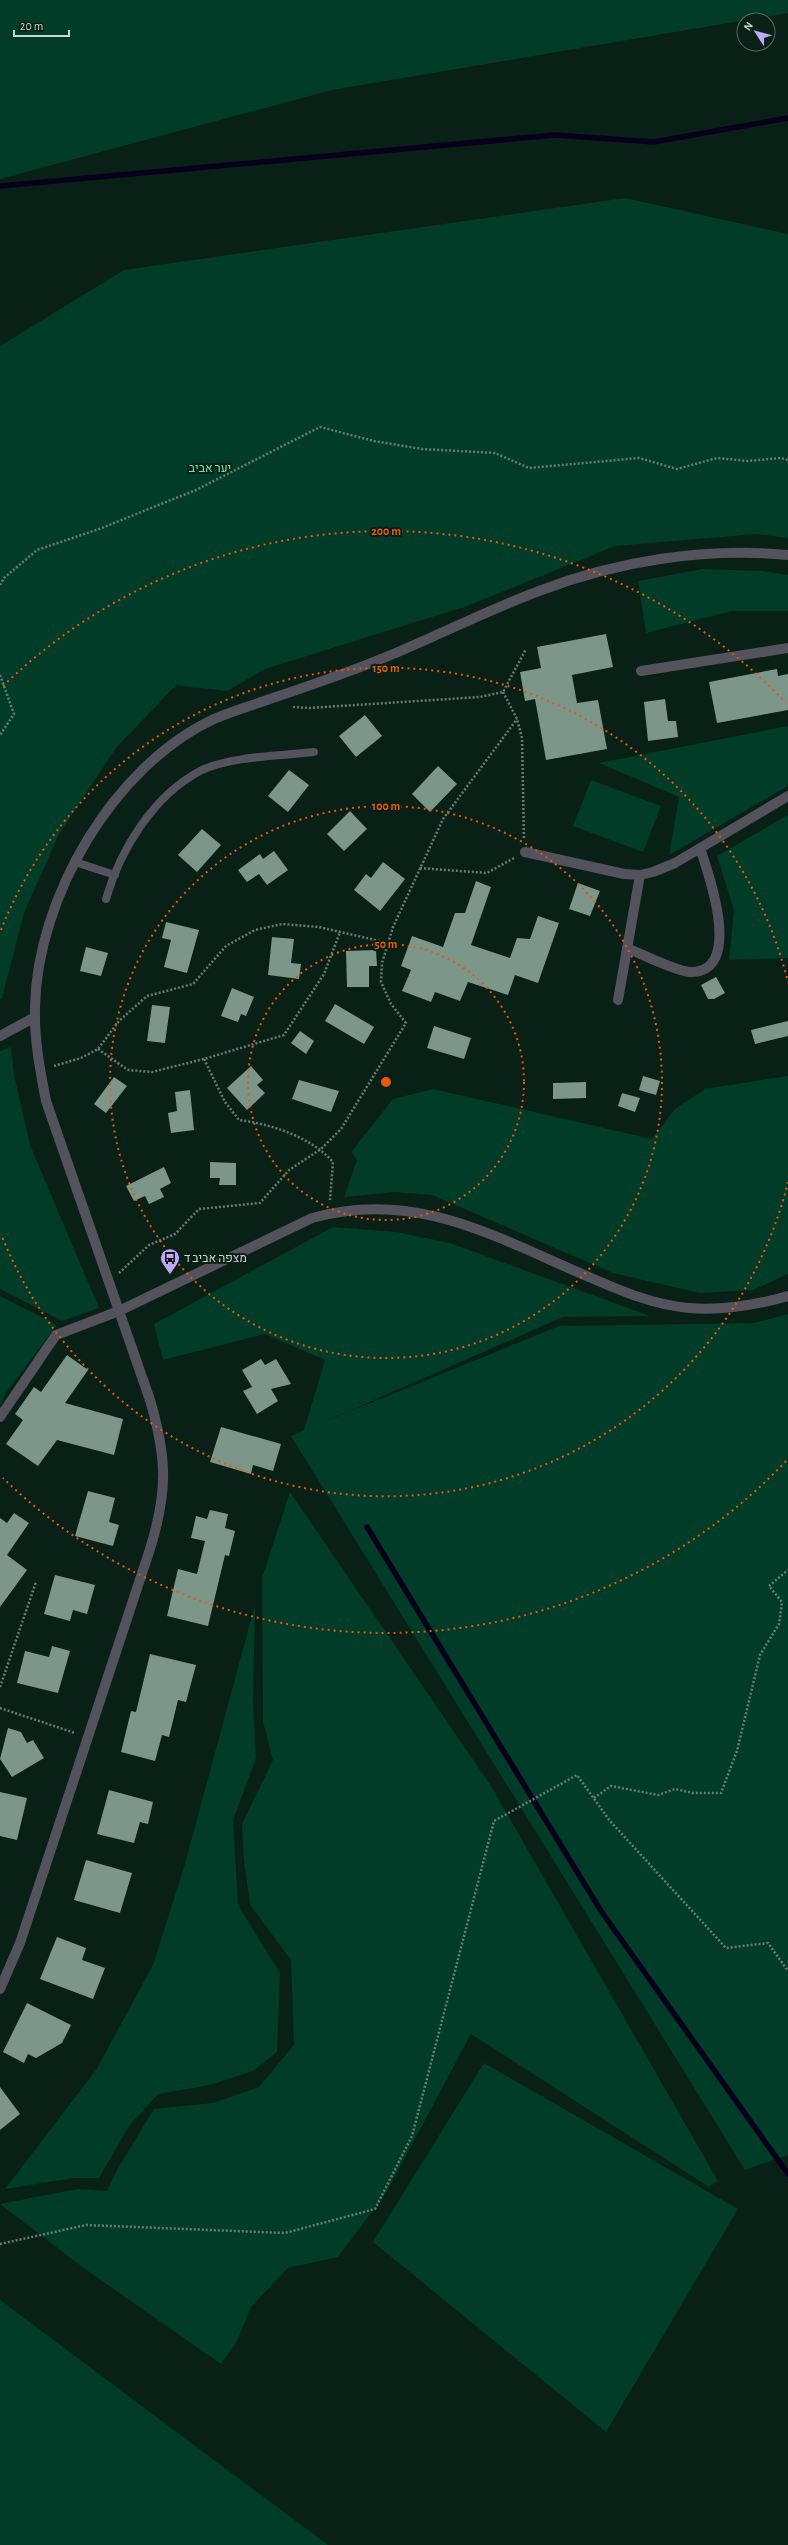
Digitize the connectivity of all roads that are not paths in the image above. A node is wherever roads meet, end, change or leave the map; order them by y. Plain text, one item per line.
1 (788, 555) edge
2 (788, 648) edge
3 (641, 671) dead end
4 (314, 752) dead end
5 (788, 796) edge
6 (700, 848) junction
7 (524, 852) road end
8 (75, 862) junction
9 (115, 875) junction
10 (640, 875) junction
11 (106, 899) dead end
12 (627, 948) junction
13 (618, 1000) dead end
14 (35, 1017) junction
15 (0, 1036) edge
16 (788, 1296) edge
17 (119, 1311) junction
18 (0, 1416) edge
19 (0, 1990) edge

1 - 8 street
2 - 3 street
4 - 9 lane
5 - 6 street
6 - 10 street
6 - 12 street
7 - 10 street
8 - 9 lane
8 - 14 street
9 - 11 lane
10 - 12 street
12 - 13 street
14 - 15 street
14 - 17 street
16 - 17 street
17 - 18 street
17 - 19 street

